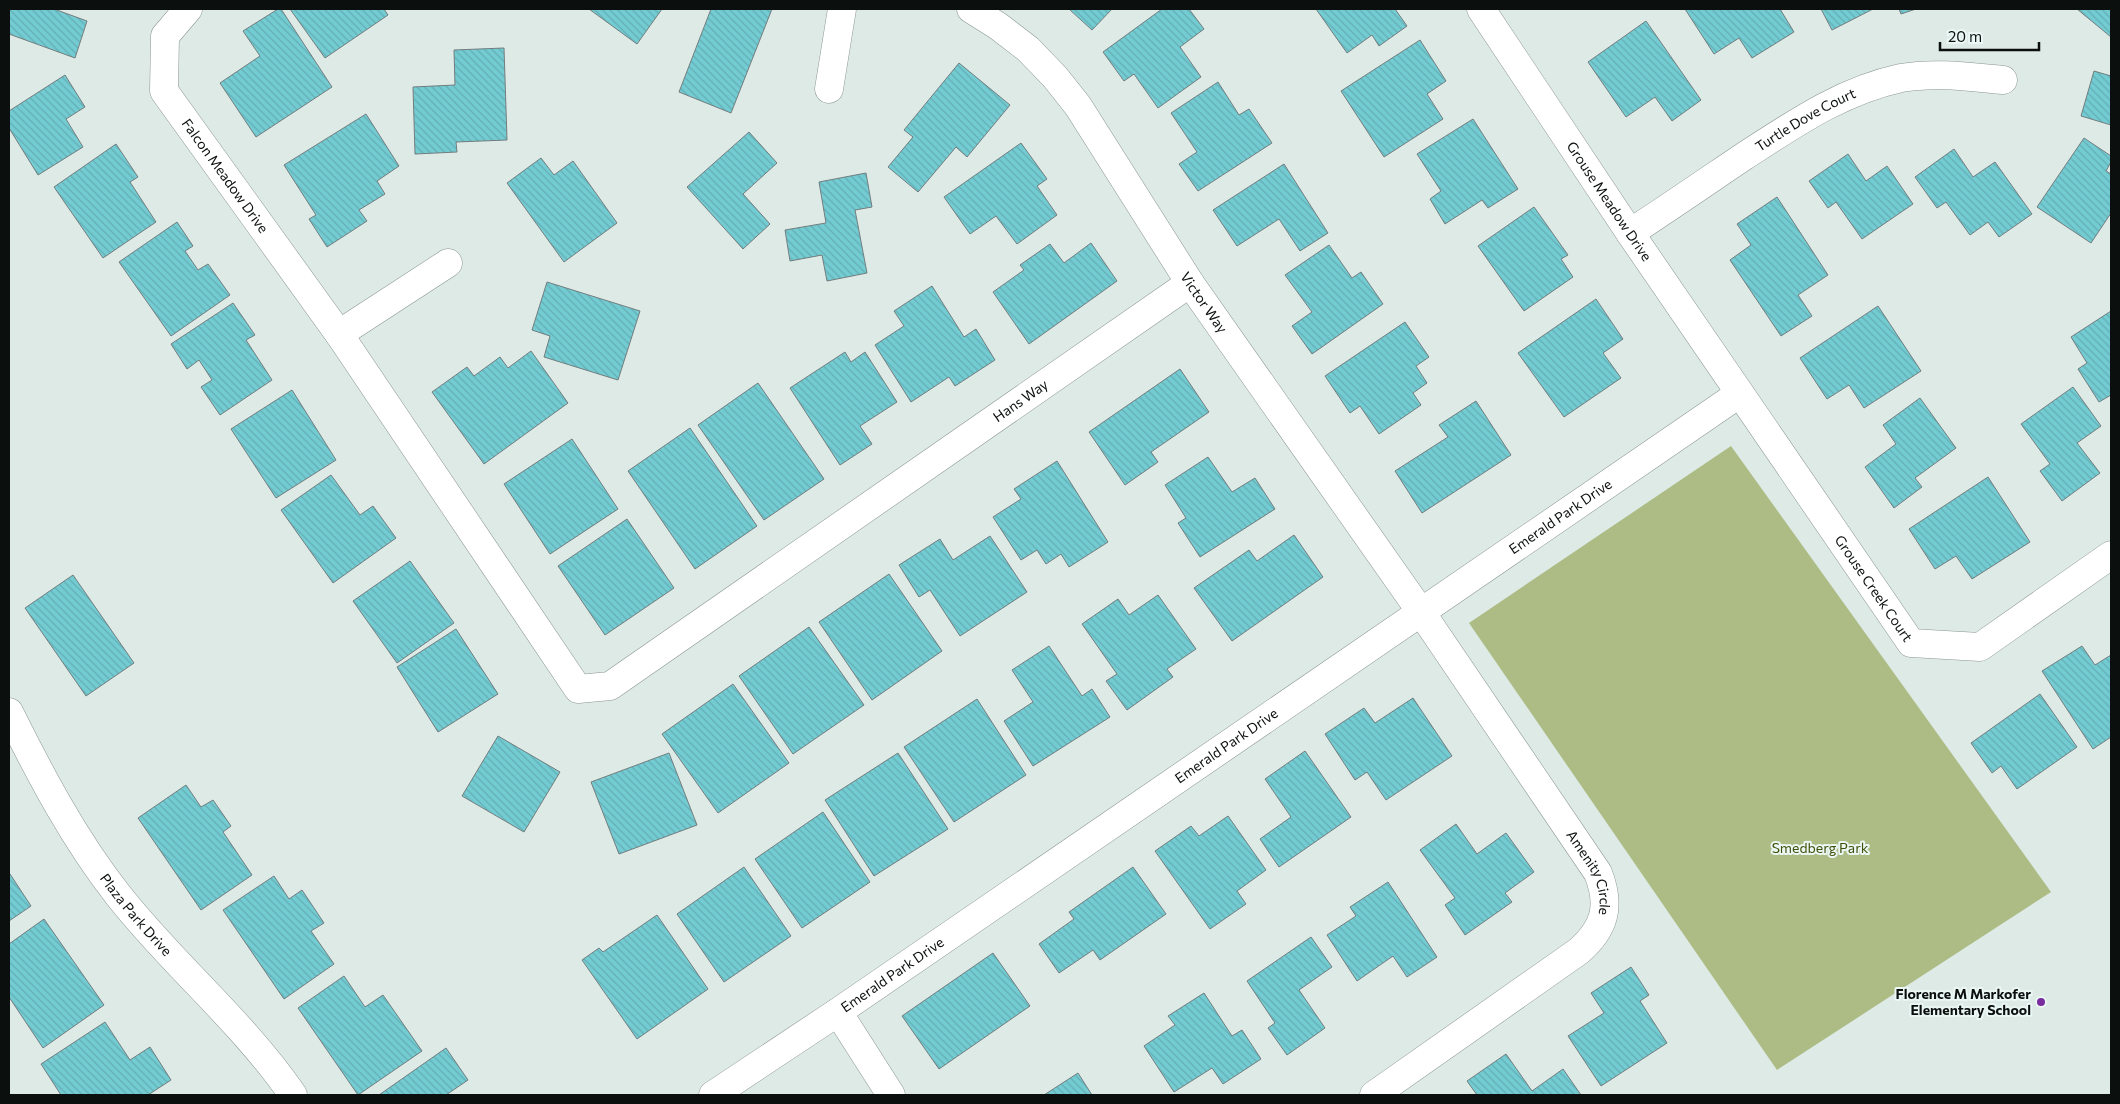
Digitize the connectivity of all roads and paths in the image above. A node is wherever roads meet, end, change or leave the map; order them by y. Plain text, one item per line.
1 (188, 9) edge
2 (842, 9) edge
3 (971, 9) edge
4 (1481, 9) edge
5 (2003, 80) dead end
6 (829, 89) dead end
7 (1630, 233) junction
8 (448, 263) dead end
9 (1190, 283) junction
10 (338, 334) junction
11 (1739, 394) junction
12 (437, 482) joint
13 (2111, 555) edge
14 (1421, 612) junction
15 (9, 712) edge
16 (838, 1012) junction
17 (293, 1095) edge
18 (713, 1095) edge
19 (892, 1095) edge
20 (1374, 1095) edge

1 - 10 street, Falcon Meadow Drive
2 - 6 street
3 - 9 street, Victor Way
4 - 7 street, Grouse Meadow Drive
5 - 7 street, Turtle Dove Court
7 - 11 street, Grouse Meadow Drive
8 - 10 street
9 - 12 street, Hans Way
9 - 14 street, Victor Way
10 - 12 street, Falcon Meadow Drive
11 - 13 street, Grouse Creek Court
11 - 14 street, Emerald Park Drive
14 - 16 street, Emerald Park Drive
14 - 20 street, Amenity Circle
15 - 17 street, Plaza Park Drive
16 - 18 street, Emerald Park Drive
16 - 19 street

